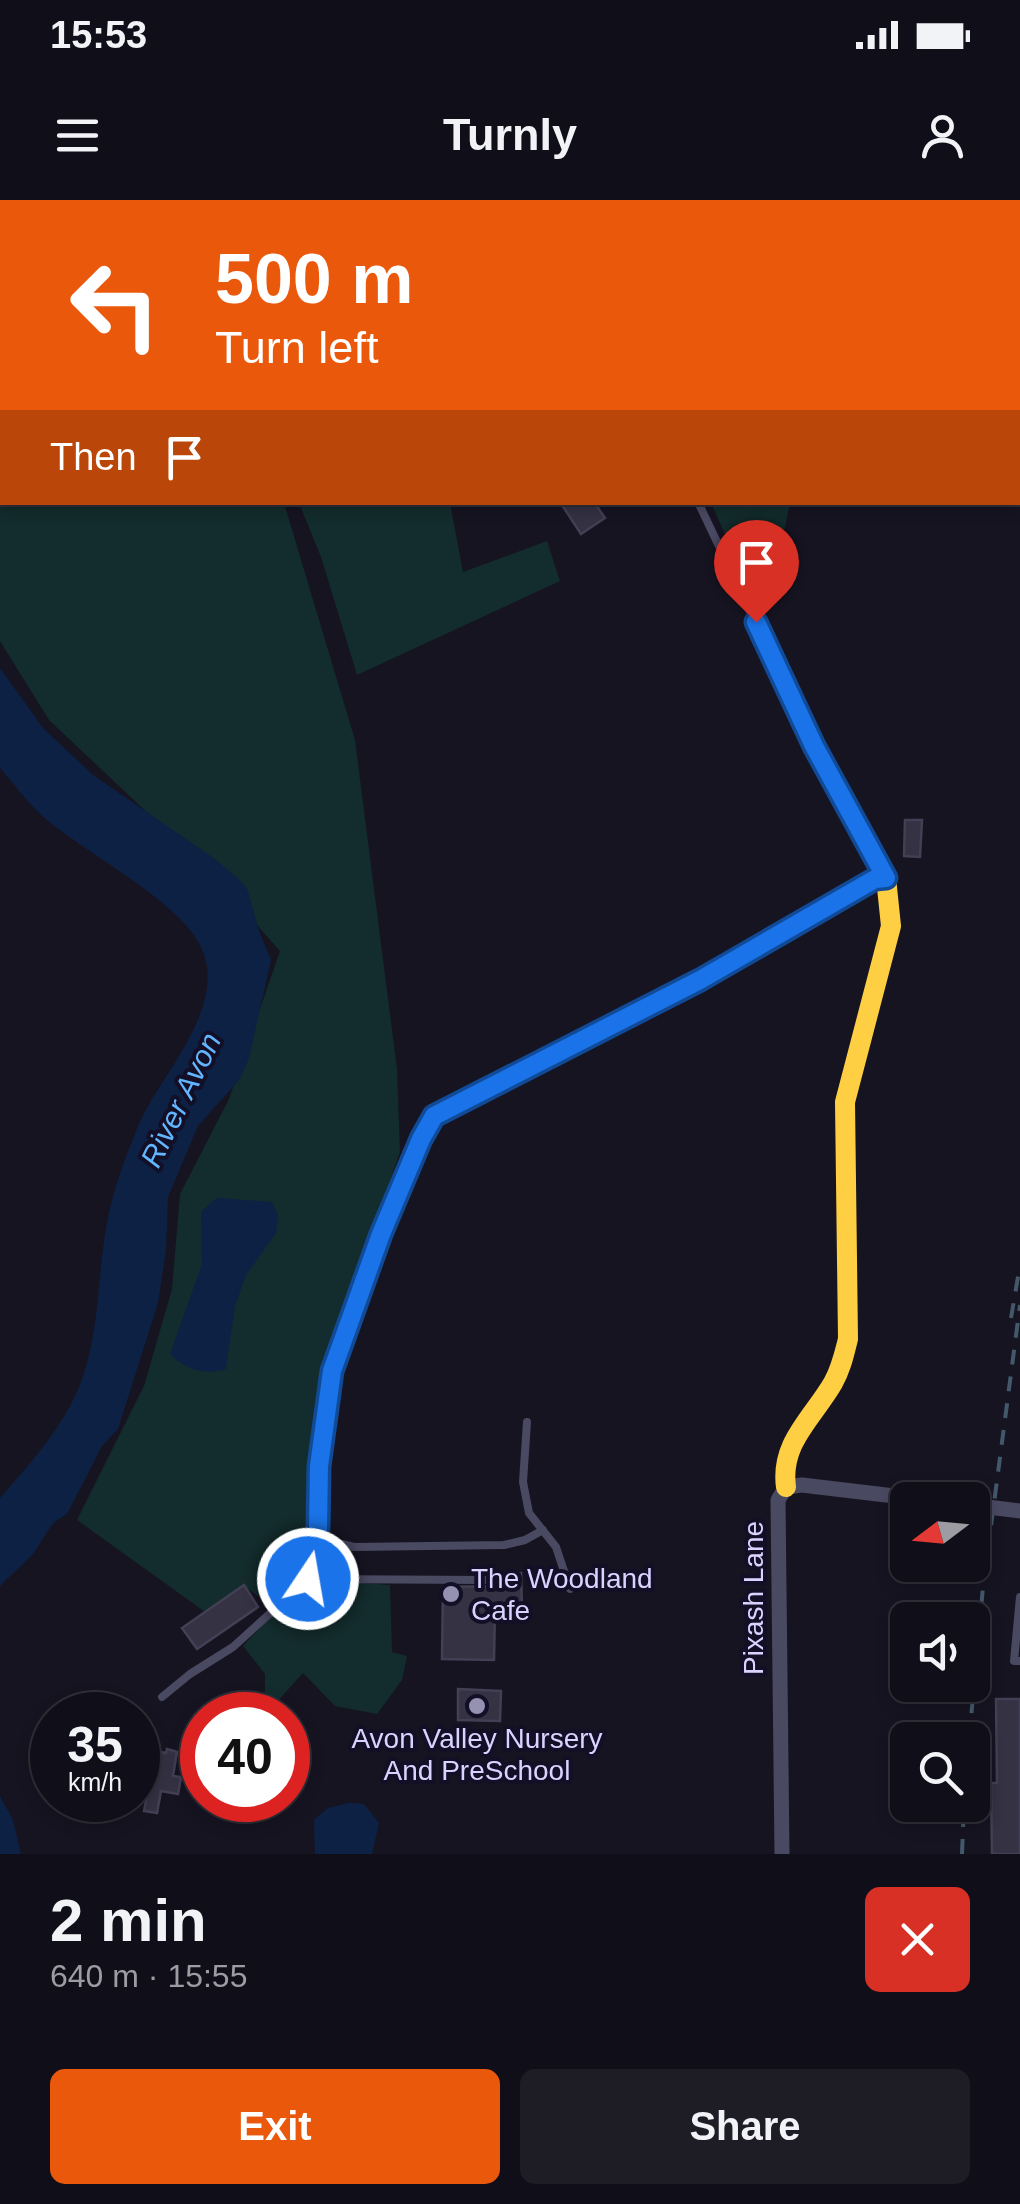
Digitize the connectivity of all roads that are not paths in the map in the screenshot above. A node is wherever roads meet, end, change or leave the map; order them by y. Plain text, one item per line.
1 (699, 505) edge
2 (886, 878) junction
3 (527, 1422) dead end
4 (786, 1488) junction
5 (890, 1495) edge
6 (990, 1507) edge
7 (1020, 1511) edge
8 (318, 1528) junction
9 (543, 1530) junction
10 (308, 1579) junction
11 (486, 1580) dead end
12 (570, 1589) dead end
13 (1020, 1597) edge
14 (1020, 1662) edge
15 (162, 1697) dead end
16 (782, 1854) edge

1 - 2 lane
2 - 4 street
2 - 8 street
3 - 9 lane
4 - 5 street, Pixash Lane
4 - 16 street, Pixash Lane
6 - 7 street, bridge
8 - 9 lane
8 - 10 street
9 - 12 lane
10 - 11 lane
10 - 15 lane
13 - 14 lane

